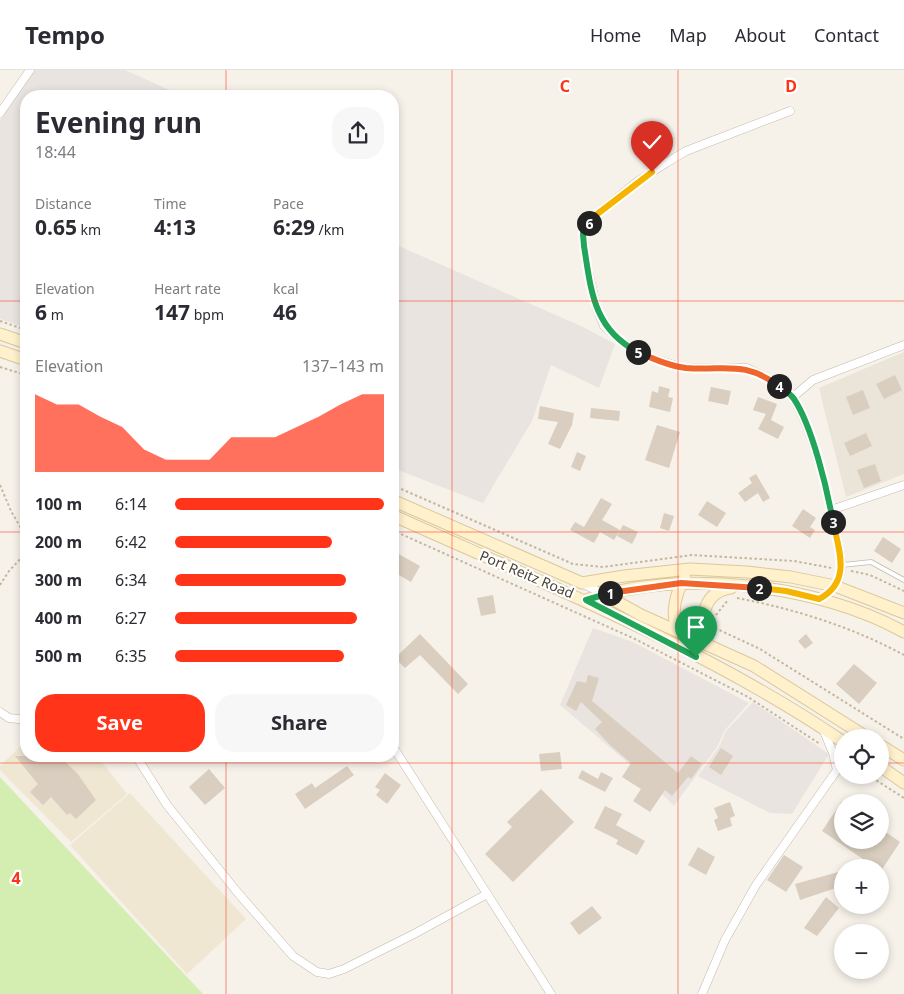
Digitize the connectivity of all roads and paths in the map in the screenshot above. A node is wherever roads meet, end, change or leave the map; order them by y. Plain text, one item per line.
1 (30, 70) edge
2 (790, 111) dead end
3 (0, 113) edge
4 (0, 321) edge
5 (20, 328) edge
6 (0, 334) edge
7 (20, 341) edge
8 (904, 346) edge
9 (0, 352) edge
10 (20, 358) edge
11 (0, 367) edge
12 (20, 373) edge
13 (793, 397) junction
14 (0, 485) edge
15 (904, 485) edge
16 (399, 488) edge
17 (399, 503) edge
18 (831, 510) junction
19 (399, 518) edge
20 (20, 527) edge
21 (399, 533) edge
22 (20, 559) edge
23 (841, 567) junction
24 (690, 569) junction
25 (904, 580) edge
26 (582, 583) junction
27 (681, 583) junction
28 (0, 584) edge
29 (742, 586) junction
30 (835, 586) junction
31 (904, 592) edge
32 (603, 594) junction
33 (819, 599) junction
34 (586, 600) junction
35 (904, 613) edge
36 (677, 631) junction
37 (904, 632) edge
38 (707, 645) junction
39 (904, 655) edge
40 (0, 712) edge
41 (20, 719) edge
42 (822, 727) junction
43 (854, 729) edge
44 (834, 735) edge
45 (904, 739) edge
46 (889, 751) edge
47 (833, 753) junction
48 (399, 756) edge
49 (904, 760) edge
50 (140, 762) edge
51 (889, 772) edge
52 (904, 782) edge
53 (882, 784) edge
54 (904, 798) edge
55 (487, 894) junction
56 (552, 994) edge
57 (702, 994) edge

1 - 3 street
2 - 13 street
4 - 5 path
6 - 7 main road
8 - 13 street
9 - 10 main road
11 - 12 path
13 - 18 street
14 - 20 path
15 - 18 street
16 - 23 path
17 - 26 main road
18 - 23 street
19 - 34 main road, Port Reitz Road
21 - 47 path
22 - 28 path
23 - 25 lane
23 - 30 street
23 - 31 path
24 - 26 main road
24 - 27 main road
24 - 30 main road
26 - 32 street, Port Reitz Road
27 - 29 main road
27 - 32 main road
27 - 36 main road
29 - 33 main road
29 - 38 main road
30 - 33 street
30 - 35 main road
32 - 34 main road
32 - 36 main road, Port Reitz Road
33 - 37 main road
34 - 42 main road, Port Reitz Road
36 - 38 main road, Port Reitz Road
38 - 43 main road, Port Reitz Road
39 - 45 path
40 - 41 street
42 - 44 main road, Port Reitz Road
42 - 47 street
46 - 49 main road
47 - 57 street
48 - 55 street
50 - 55 street
51 - 52 main road
53 - 54 path
55 - 56 street

